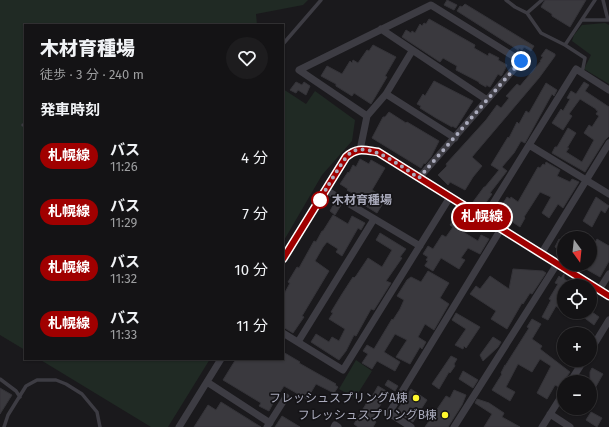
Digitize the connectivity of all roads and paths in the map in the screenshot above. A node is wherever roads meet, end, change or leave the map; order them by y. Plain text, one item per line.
1 (321, 0) edge
2 (506, 0) edge
3 (542, 0) edge
4 (596, 0) edge
5 (603, 0) edge
6 (527, 12) junction
7 (582, 20) junction
8 (608, 20) edge
9 (381, 30) junction
10 (284, 43) edge
11 (565, 45) junction
12 (412, 51) junction
13 (582, 73) junction
14 (609, 90) edge
15 (386, 94) junction
16 (487, 100) junction
17 (367, 116) junction
18 (455, 138) junction
19 (609, 143) edge
20 (529, 145) junction
21 (360, 150) junction
22 (419, 178) junction
23 (586, 180) junction
24 (326, 190) junction
25 (609, 194) edge
26 (450, 197) junction
27 (484, 218) junction
28 (374, 219) junction
29 (501, 229) junction
30 (420, 246) junction
31 (542, 254) junction
32 (284, 257) edge
33 (557, 264) joint
34 (568, 271) edge
35 (609, 274) edge
36 (599, 290) junction
37 (609, 296) edge
38 (609, 320) edge
39 (284, 334) edge
40 (597, 339) edge
41 (298, 342) junction
42 (220, 360) edge
43 (0, 379) edge
44 (207, 382) junction
45 (20, 397) junction
46 (286, 397) dead end
47 (557, 403) edge
48 (550, 414) junction
49 (268, 425) edge
50 (4, 427) edge
51 (100, 427) edge
52 (179, 427) edge
53 (334, 427) edge
54 (338, 427) edge
55 (410, 427) edge
56 (454, 427) edge
57 (542, 427) edge
58 (570, 427) edge

1 - 10 lane
2 - 6 lane
3 - 6 lane
4 - 7 lane
5 - 8 lane
6 - 11 lane
7 - 8 lane
7 - 11 lane
9 - 12 street
9 - 16 street
9 - 17 street
11 - 13 lane
12 - 15 street
12 - 16 street
13 - 14 street
13 - 20 street
15 - 17 street
15 - 18 street
16 - 18 street
17 - 21 street
18 - 22 street
19 - 23 street
20 - 23 street
20 - 27 street
21 - 22 street
21 - 24 street
22 - 26 street
23 - 25 street
23 - 31 street
24 - 28 street
24 - 32 street
26 - 27 street
26 - 30 street
27 - 29 street
28 - 30 street
28 - 41 street
29 - 31 street
29 - 55 street
30 - 41 street
31 - 33 street
33 - 56 street
34 - 36 street
35 - 36 street
36 - 37 street
38 - 40 street
39 - 41 street
42 - 44 street
43 - 45 lane
44 - 49 street
44 - 52 street
45 - 50 lane
45 - 51 lane
46 - 49 street
47 - 48 street
48 - 57 street
48 - 58 street
53 - 54 street

